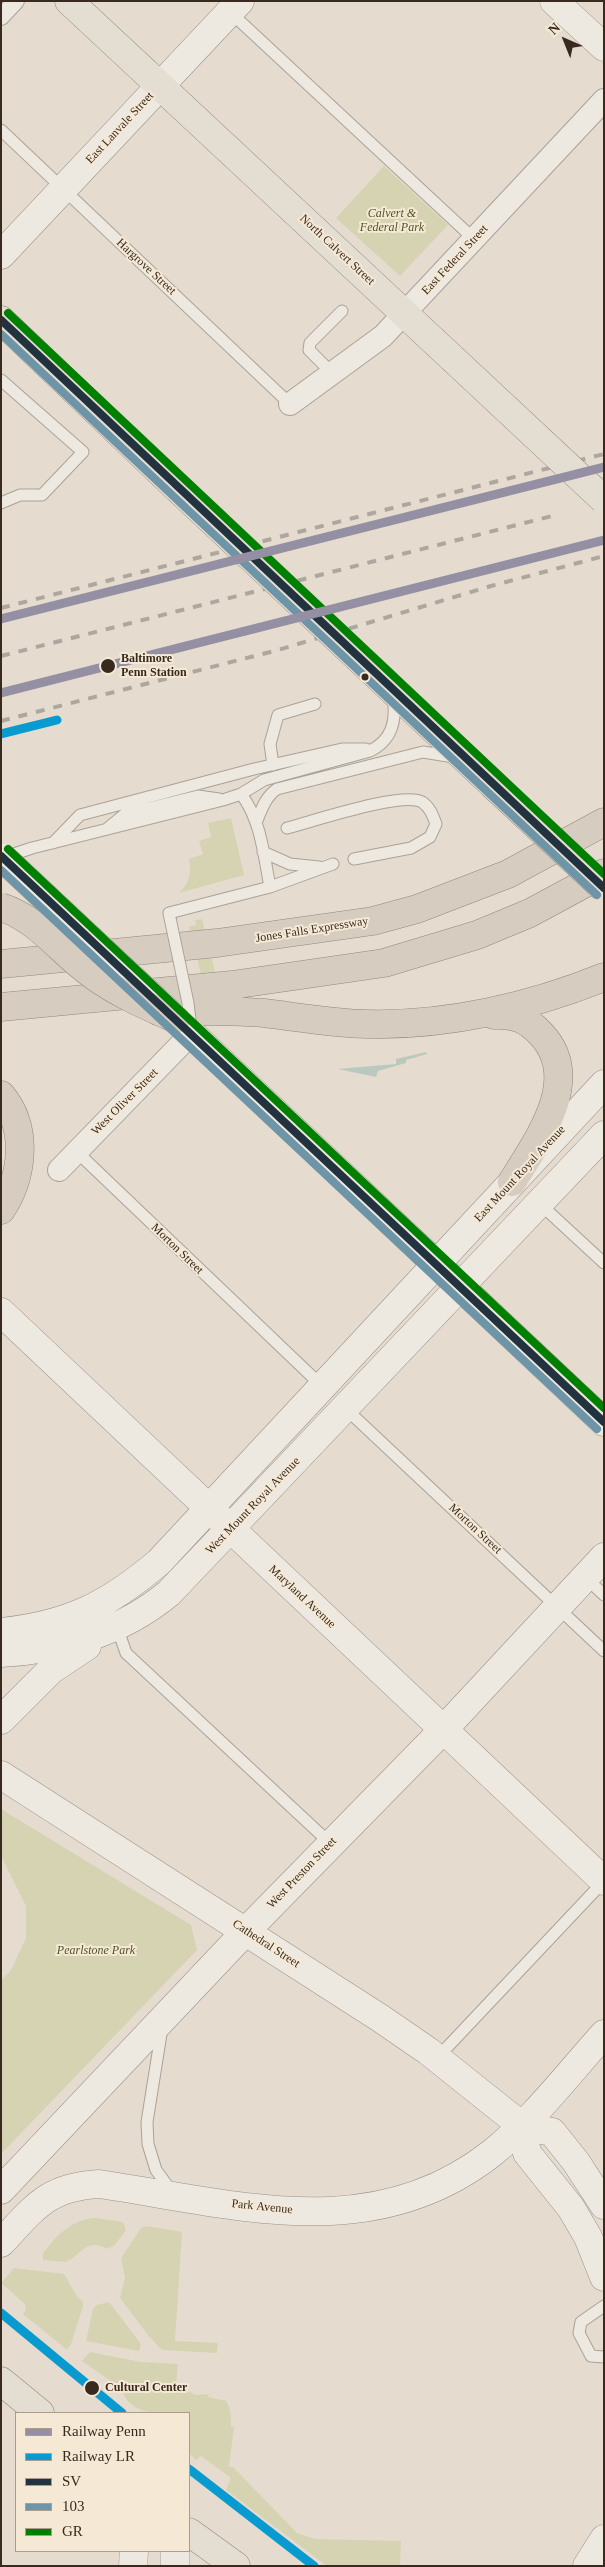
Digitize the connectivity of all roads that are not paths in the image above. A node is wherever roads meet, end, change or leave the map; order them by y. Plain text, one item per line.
1 (16, 1) edge
2 (69, 1) edge
3 (554, 1) edge
4 (235, 7) edge
5 (1, 17) edge
6 (604, 48) edge
7 (160, 86) junction
8 (604, 100) edge
9 (1, 130) edge
10 (63, 188) junction
11 (474, 239) junction
12 (1, 255) edge
13 (342, 311) dead end
14 (405, 314) junction
15 (1, 320) edge
16 (333, 374) junction
17 (1, 380) edge
18 (290, 404) joint
19 (604, 500) edge
20 (1, 503) edge
21 (391, 689) junction
22 (315, 704) dead end
23 (380, 746) junction
24 (465, 759) junction
25 (273, 765) junction
26 (241, 794) junction
27 (604, 822) edge
28 (256, 823) junction
29 (287, 828) dead end
30 (53, 843) junction
31 (263, 852) junction
32 (2, 857) edge
33 (354, 859) dead end
34 (333, 864) dead end
35 (321, 867) junction
36 (604, 873) edge
37 (270, 887) junction
38 (604, 888) edge
39 (1, 907) edge
40 (1, 964) edge
41 (604, 977) edge
42 (1, 1009) edge
43 (460, 1016) junction
44 (186, 1028) junction
45 (604, 1084) edge
46 (1, 1096) edge
47 (601, 1144) edge
48 (76, 1151) junction
49 (59, 1170) dead end
50 (512, 1182) junction
51 (539, 1203) junction
52 (1, 1210) edge
53 (604, 1263) edge
54 (437, 1264) junction
55 (460, 1286) junction
56 (1, 1312) edge
57 (322, 1387) junction
58 (346, 1409) junction
59 (604, 1422) edge
60 (209, 1510) junction
61 (231, 1530) junction
62 (604, 1557) edge
63 (594, 1586) edge
64 (557, 1606) junction
65 (118, 1627) junction
66 (1, 1632) edge
67 (604, 1650) edge
68 (1, 1653) edge
69 (1, 1720) edge
70 (444, 1729) junction
71 (1, 1774) edge
72 (331, 1844) junction
73 (604, 1881) edge
74 (246, 1931) junction
75 (163, 2019) junction
76 (604, 2034) edge
77 (437, 2058) junction
78 (522, 2126) junction
79 (1, 2190) edge
80 (175, 2196) junction
81 (604, 2205) edge
82 (1, 2243) edge
83 (604, 2277) edge
84 (604, 2306) edge
85 (604, 2357) edge
86 (1, 2381) edge
87 (39, 2412) edge
88 (190, 2533) edge
89 (604, 2539) edge
90 (134, 2552) edge
91 (175, 2552) edge
92 (133, 2566) edge
93 (175, 2566) edge
94 (236, 2566) edge
95 (587, 2566) edge

1 - 5 street
2 - 7 main road, North Calvert Street
3 - 6 main road
4 - 7 main road, East Lanvale Street
4 - 11 lane
7 - 10 main road, East Lanvale Street
7 - 14 main road, North Calvert Street
8 - 11 street, East Federal Street
9 - 10 lane, Hargrove Street
10 - 12 main road, East Lanvale Street
10 - 18 lane, Hargrove Street
11 - 14 street, East Federal Street
13 - 16 lane
14 - 16 street, East Federal Street
14 - 19 main road, North Calvert Street, bridge
15 - 21 main road, bridge
16 - 18 street, East Federal Street
17 - 20 lane
21 - 23 lane
21 - 24 main road
22 - 25 lane
23 - 25 lane
23 - 26 lane
24 - 28 lane
24 - 38 main road, bridge
25 - 30 lane
26 - 28 lane
26 - 30 lane
27 - 40 highway, Jones Falls Expressway
28 - 31 lane
29 - 33 lane
30 - 32 lane
31 - 35 lane
31 - 37 lane
32 - 44 main road, bridge
34 - 35 lane
35 - 37 lane
36 - 42 highway
37 - 44 lane, bridge
39 - 44 highway, bridge
41 - 43 highway
42 - 43 highway
43 - 50 highway
44 - 48 street, West Oliver Street
44 - 54 main road
45 - 50 main road, East Mount Royal Avenue
46 - 52 highway
47 - 51 main road
48 - 49 street, West Oliver Street
48 - 57 lane, Morton Street
50 - 54 main road, East Mount Royal Avenue
51 - 53 lane
51 - 55 main road
54 - 55 main road
54 - 57 main road
55 - 58 main road, West Mount Royal Avenue
55 - 59 main road
56 - 60 main road, Maryland Avenue
57 - 60 main road
58 - 61 main road, West Mount Royal Avenue
58 - 64 lane, Morton Street
60 - 61 main road, Maryland Avenue
60 - 66 main road
61 - 65 main road, West Mount Royal Avenue
61 - 70 main road, Maryland Avenue
62 - 63 main road, West Preston Street
63 - 64 main road, West Preston Street
64 - 67 lane, Morton Street
64 - 70 main road, West Preston Street
65 - 68 main road, West Mount Royal Avenue
65 - 69 main road
65 - 72 lane
70 - 72 main road, West Preston Street
70 - 73 main road, Maryland Avenue
71 - 74 main road, Cathedral Street
72 - 74 main road, West Preston Street
73 - 77 lane
74 - 75 main road, West Preston Street
74 - 77 main road, Cathedral Street
75 - 79 main road, West Preston Street
75 - 80 lane
76 - 78 main road, Park Avenue
77 - 78 main road, Cathedral Street
78 - 80 main road, Park Avenue
78 - 81 main road
78 - 83 main road
80 - 82 main road, Park Avenue
84 - 85 lane
86 - 87 main road
88 - 94 main road
89 - 95 main road
90 - 92 main road
91 - 93 main road

